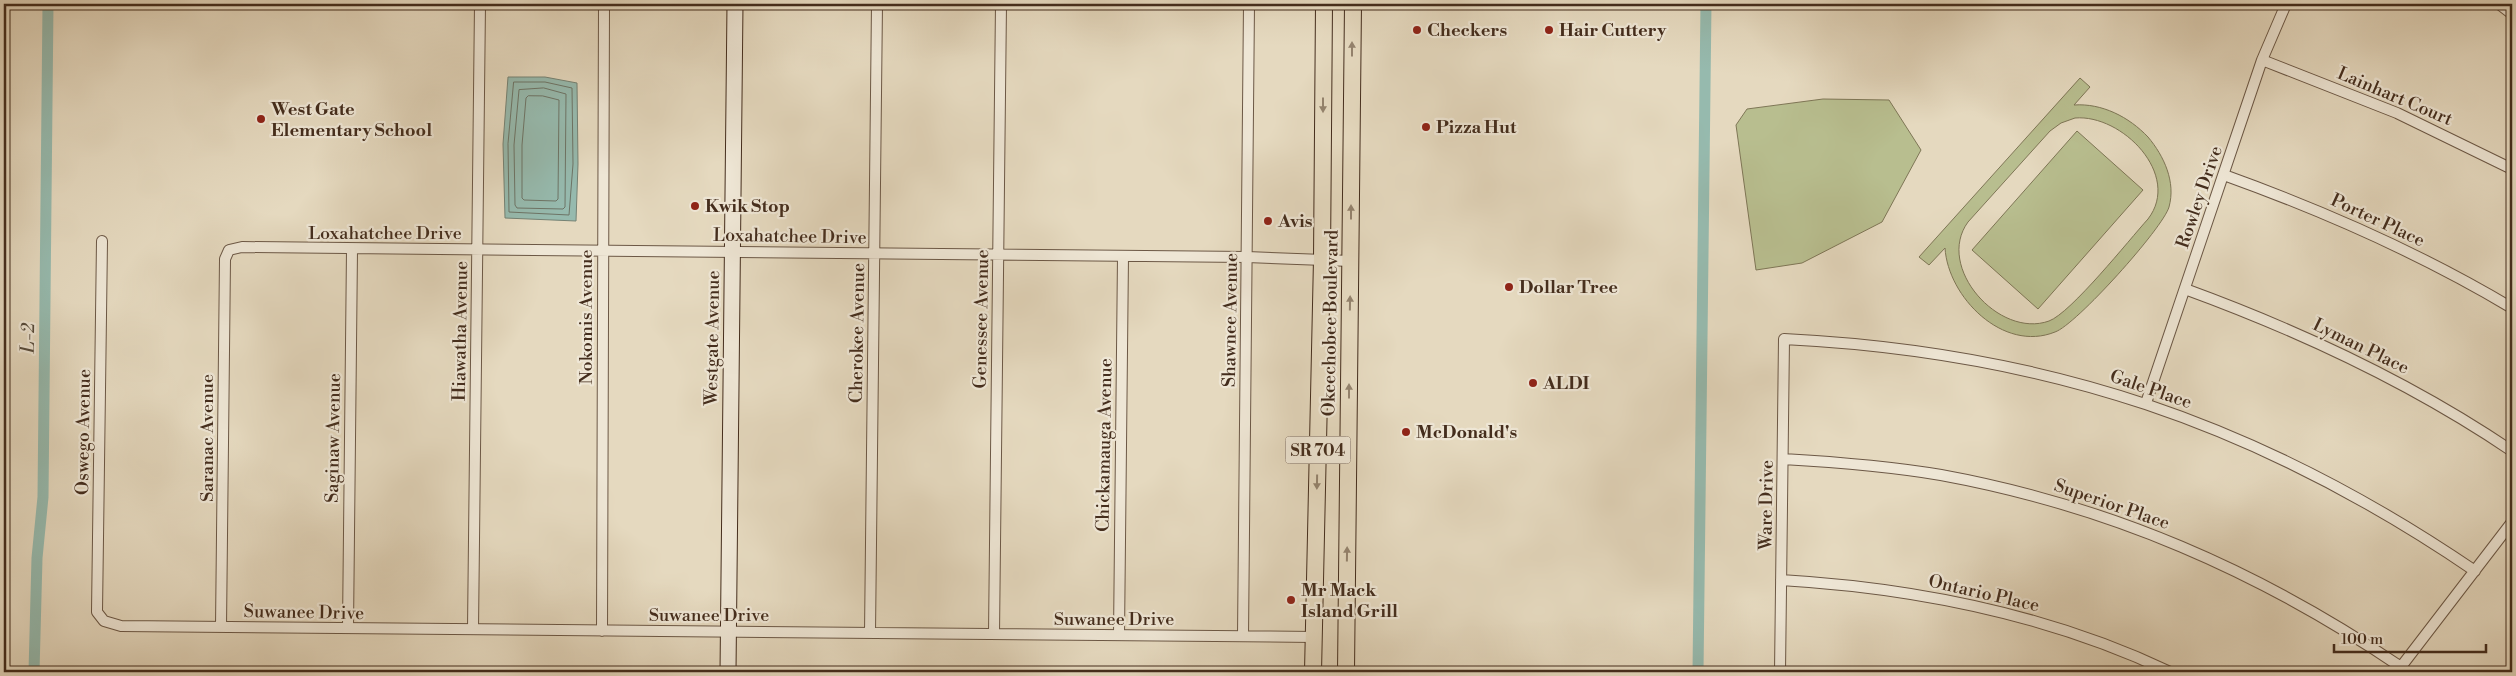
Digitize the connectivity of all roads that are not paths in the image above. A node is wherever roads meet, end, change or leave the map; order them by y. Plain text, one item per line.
1 (480, 4) edge
2 (604, 4) edge
3 (735, 4) edge
4 (876, 4) edge
5 (1001, 4) edge
6 (1249, 4) edge
7 (1324, 4) edge
8 (1353, 4) edge
9 (2286, 4) edge
10 (2499, 4) edge
11 (2512, 14) edge
12 (2262, 60) junction
13 (2512, 169) edge
14 (2224, 175) junction
15 (102, 241) dead end
16 (229, 250) joint
17 (352, 250) junction
18 (478, 250) junction
19 (603, 251) junction
20 (732, 252) junction
21 (874, 253) junction
22 (998, 255) junction
23 (1123, 256) junction
24 (1247, 257) junction
25 (1322, 259) junction
26 (1351, 261) junction
27 (2185, 289) junction
28 (2512, 308) edge
29 (1784, 339) joint
30 (2146, 403) junction
31 (2512, 451) edge
32 (1783, 459) junction
33 (2512, 522) edge
34 (2475, 571) junction
35 (1781, 580) junction
36 (104, 621) joint
37 (221, 627) junction
38 (348, 628) junction
39 (473, 629) junction
40 (602, 631) junction
41 (728, 632) junction
42 (870, 633) junction
43 (994, 634) junction
44 (1119, 635) junction
45 (1243, 636) junction
46 (1314, 637) junction
47 (2399, 670) edge
48 (728, 672) edge
49 (1313, 672) edge
50 (1346, 672) edge
51 (1780, 672) edge
52 (2170, 672) edge

1 - 18 street, Hiawatha Avenue
2 - 19 street, Nokomis Avenue
3 - 20 street, Westgate Avenue
4 - 21 street, Cherokee Avenue
5 - 22 street, Genessee Avenue
6 - 24 street, Shawnee Avenue
7 -> 25 main road, Okeechobee Boulevard / SR 704
26 -> 8 main road, Okeechobee Boulevard / SR 704
9 - 12 street, Rowley Drive
10 - 11 street
12 - 13 street, Lainhart Court
12 - 14 street, Rowley Drive
14 - 27 street, Rowley Drive
14 - 28 street, Porter Place
15 - 36 street, Oswego Avenue
16 - 17 street, Loxahatchee Drive
16 - 37 street, Saranac Avenue
17 - 18 street, Loxahatchee Drive
17 - 38 street, Saginaw Avenue
18 - 19 street, Loxahatchee Drive
18 - 39 street, Hiawatha Avenue
19 - 20 street, Loxahatchee Drive
19 - 40 street, Nokomis Avenue
20 - 21 street, Loxahatchee Drive
20 - 41 street, Westgate Avenue
21 - 22 street, Loxahatchee Drive
21 - 42 street, Cherokee Avenue
22 - 23 street, Loxahatchee Drive
22 - 43 street, Genessee Avenue
23 - 24 street, Loxahatchee Drive
23 - 44 street, Chickamauga Avenue
24 - 25 street, Loxahatchee Drive
24 - 45 street, Shawnee Avenue
25 - 26 street, Loxahatchee Drive
25 -> 46 main road, Okeechobee Boulevard / SR 704
50 -> 26 main road, Okeechobee Boulevard / SR 704
27 - 30 street, Rowley Drive
27 - 31 street, Lyman Place
29 - 30 street, Gale Place
29 - 32 street, Ware Drive
30 - 34 street, Gale Place
32 - 35 street, Ware Drive
32 - 47 street, Superior Place
33 - 34 street
34 - 47 street
35 - 51 street, Ware Drive
35 - 52 street, Ontario Place
36 - 37 street, Suwanee Drive
37 - 38 street, Suwanee Drive
38 - 39 street, Suwanee Drive
39 - 40 street, Suwanee Drive
40 - 41 street, Suwanee Drive
41 - 42 street, Suwanee Drive
41 - 48 street, Westgate Avenue
42 - 43 street, Suwanee Drive
43 - 44 street, Suwanee Drive
44 - 45 street, Suwanee Drive
45 - 46 street, Suwanee Drive
46 - 49 main road, Okeechobee Boulevard / SR 704

